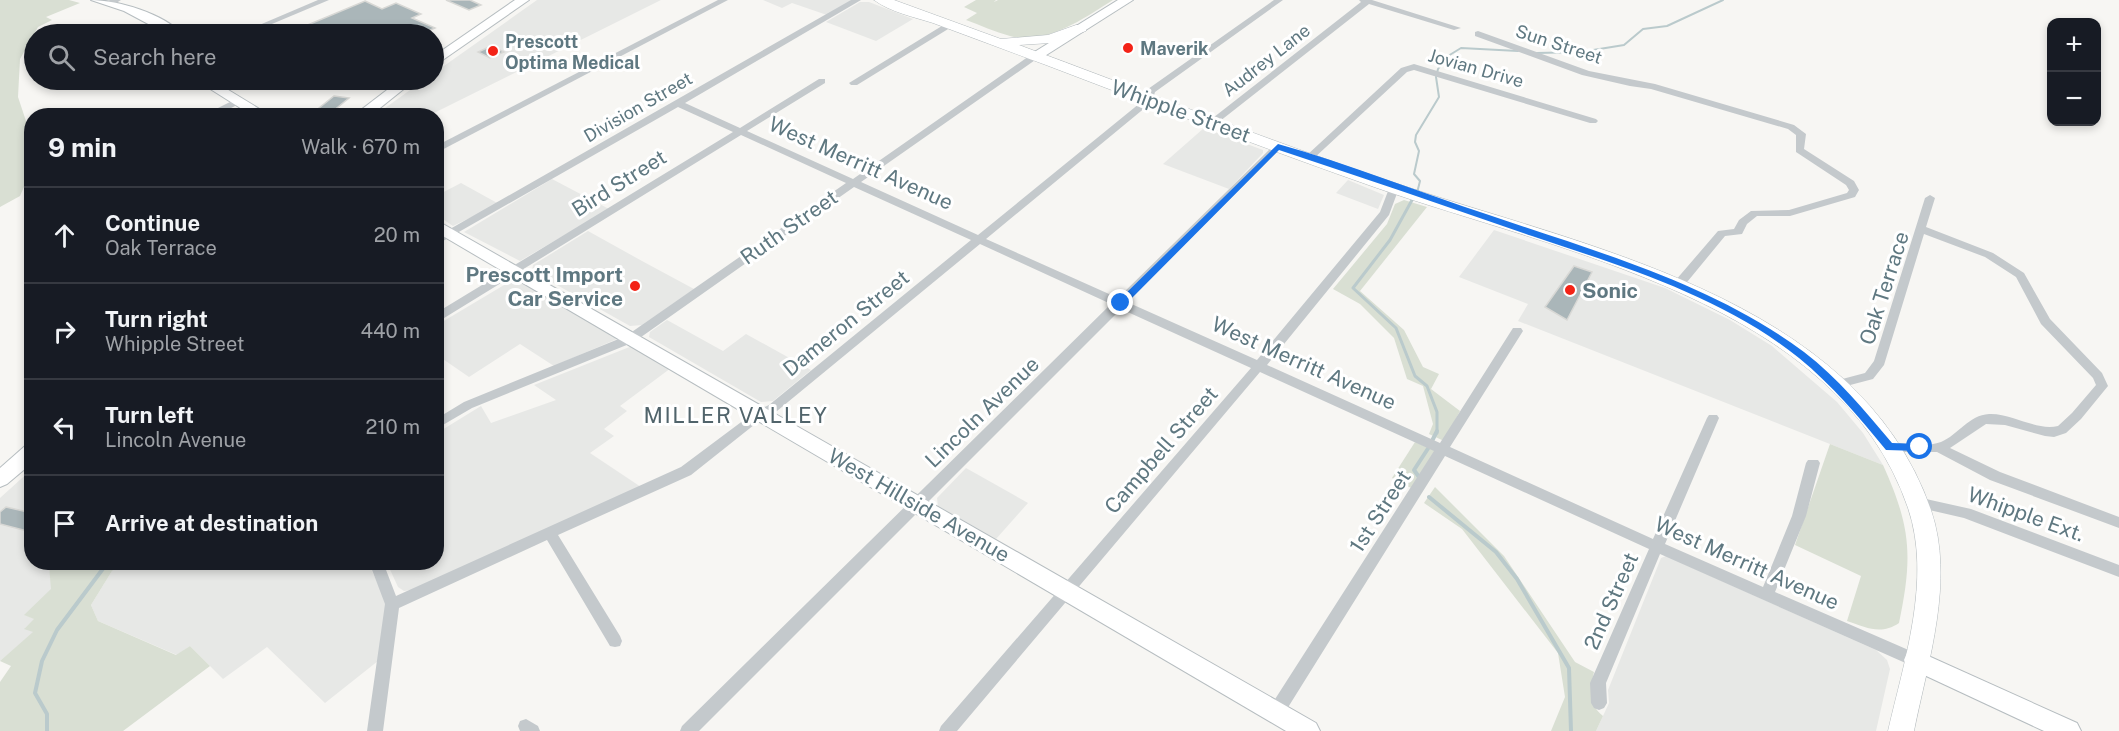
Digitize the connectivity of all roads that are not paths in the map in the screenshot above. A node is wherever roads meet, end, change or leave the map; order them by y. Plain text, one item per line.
1 (326, 0) edge
2 (523, 0) edge
3 (724, 0) edge
4 (857, 0) edge
5 (881, 0) edge
6 (1127, 0) edge
7 (1279, 0) edge
8 (108, 1) edge
9 (1366, 1) edge
10 (158, 24) edge
11 (267, 24) edge
12 (950, 24) junction
13 (1081, 28) junction
14 (1457, 28) dead end
15 (1478, 34) dead end
16 (999, 42) junction
17 (444, 55) edge
18 (1035, 56) junction
19 (822, 81) dead end
20 (854, 82) dead end
21 (220, 90) edge
22 (395, 90) edge
23 (1152, 94) junction
24 (238, 101) junction
25 (677, 103) junction
26 (223, 108) edge
27 (250, 108) edge
28 (371, 108) edge
29 (1218, 119) junction
30 (1593, 121) dead end
31 (740, 132) junction
32 (444, 146) edge
33 (1278, 147) junction
34 (1309, 158) junction
35 (854, 181) junction
36 (1394, 188) junction
37 (1930, 198) dead end
38 (1921, 229) junction
39 (444, 232) edge
40 (444, 235) edge
41 (979, 239) junction
42 (516, 270) junction
43 (1679, 284) junction
44 (1121, 303) junction
45 (444, 314) edge
46 (1517, 331) dead end
47 (630, 339) junction
48 (1258, 367) junction
49 (1835, 385) junction
50 (760, 414) junction
51 (1713, 418) dead end
52 (444, 420) edge
53 (1889, 447) junction
54 (1443, 448) junction
55 (1939, 448) junction
56 (24, 458) edge
57 (1812, 463) dead end
58 (0, 479) edge
59 (1917, 502) junction
60 (916, 503) junction
61 (2119, 523) edge
62 (550, 534) junction
63 (1658, 547) junction
64 (379, 570) edge
65 (2119, 571) edge
66 (1066, 590) junction
67 (1767, 595) junction
68 (392, 604) junction
69 (615, 641) dead end
70 (1915, 660) junction
71 (1599, 703) dead end
72 (1276, 712) junction
73 (1306, 730) edge
74 (375, 731) edge
75 (688, 731) edge
76 (947, 731) edge
77 (1901, 731) edge
78 (2069, 731) edge

1 - 11 street
2 - 17 street
3 - 32 street
4 - 25 street, Division Street
5 - 12 main road, Whipple Street
6 - 13 street, Ruth Street
7 - 23 street, Dameron Street
8 - 10 street
9 - 14 street
9 - 29 street, Audrey Lane
12 - 16 main road, Whipple Street
12 - 20 street
13 - 16 main road
13 - 18 street, Ruth Street
15 - 43 street, Sun Street
16 - 18 main road, Whipple Street
18 - 23 main road, Whipple Street
18 - 35 street, Ruth Street
19 - 31 street, Bird Street
21 - 24 street
22 - 28 street
23 - 29 main road, Whipple Street
23 - 41 street, Dameron Street
24 - 26 street
24 - 27 street
25 - 31 street, West Merritt Avenue
25 - 39 street, Division Street
29 - 33 main road, Whipple Street
30 - 34 street, Jovian Drive
31 - 35 street, West Merritt Avenue
31 - 42 street, Bird Street
33 - 34 main road, Whipple Street
33 - 44 street, Lincoln Avenue
34 - 36 main road, Whipple Street
35 - 41 street, West Merritt Avenue
35 - 47 street, Ruth Street
36 - 43 main road, Whipple Street
36 - 48 street, Campbell Street
37 - 38 street
38 - 49 street, Oak Terrace
38 - 55 street, Oak Terrace
40 - 42 street, West Hillside Avenue
41 - 44 street, West Merritt Avenue
41 - 50 street, Dameron Street
42 - 45 street, Bird Street
42 - 47 street, West Hillside Avenue
43 - 49 main road, Whipple Street
44 - 48 street, West Merritt Avenue
44 - 60 street, Lincoln Avenue
46 - 54 street, 1st Street
47 - 50 street, West Hillside Avenue
47 - 52 street, Ruth Street
48 - 54 street, West Merritt Avenue
48 - 66 street, Campbell Street
49 - 53 main road, Whipple Street
50 - 60 street, West Hillside Avenue
50 - 62 street, Dameron Street
51 - 63 street, 2nd Street
53 - 55 street, Oak Terrace
53 - 59 main road, Whipple Street
54 - 63 street, West Merritt Avenue
54 - 72 street, 1st Street
55 - 61 street
56 - 58 street
57 - 67 street
59 - 65 street, Whipple Ext.
59 - 70 main road, Whipple Street
60 - 66 street, West Hillside Avenue
60 - 75 street, Lincoln Avenue
62 - 68 street, Dameron Street
62 - 69 street
63 - 67 street, West Merritt Avenue
63 - 71 street, 2nd Street
64 - 68 street
66 - 72 street, West Hillside Avenue
66 - 76 street, Campbell Street
67 - 70 street, West Merritt Avenue
68 - 74 street
70 - 77 main road, Whipple Street
70 - 78 street
72 - 73 street, West Hillside Avenue

